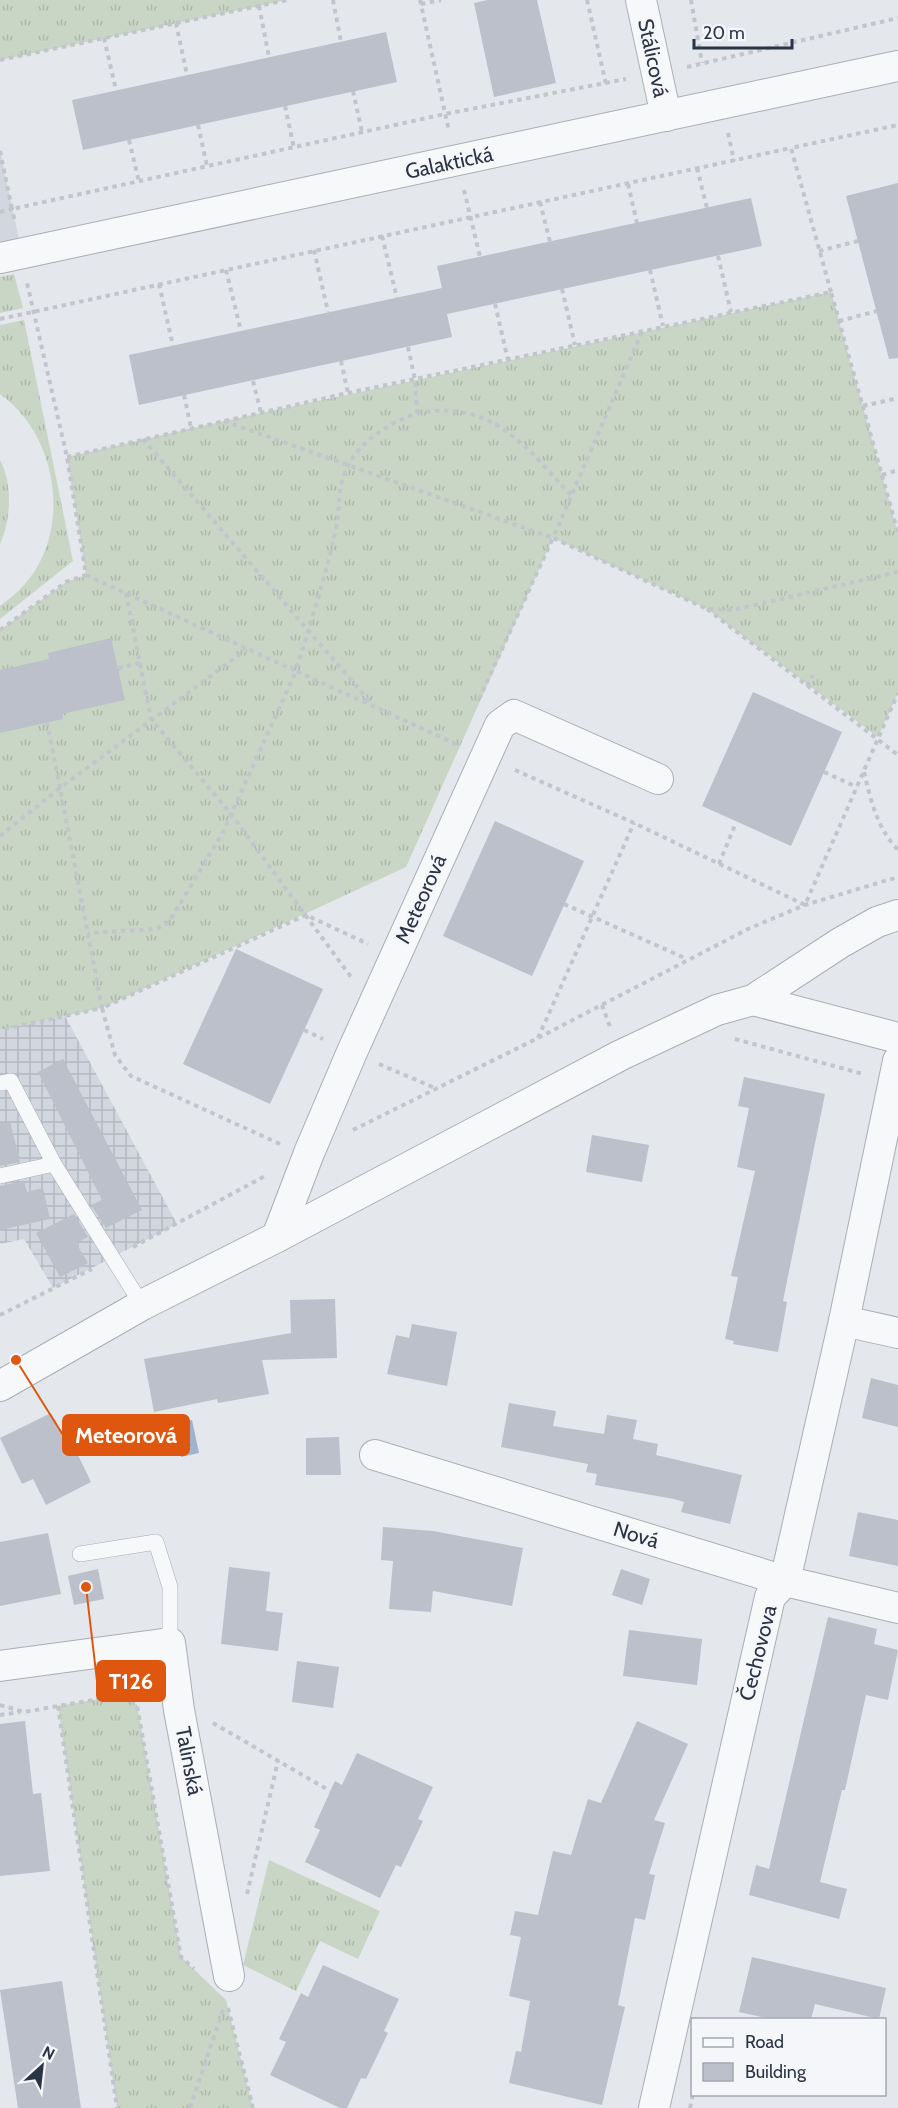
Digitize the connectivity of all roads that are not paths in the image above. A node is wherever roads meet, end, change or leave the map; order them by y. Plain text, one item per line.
1 (640, 0) edge
2 (898, 66) edge
3 (666, 116) junction
4 (0, 258) edge
5 (658, 779) dead end
6 (898, 915) edge
7 (753, 1000) junction
8 (898, 1038) edge
9 (896, 1072) edge
10 (0, 1083) edge
11 (54, 1164) junction
12 (0, 1176) edge
13 (277, 1237) junction
14 (142, 1305) junction
15 (844, 1321) junction
16 (898, 1333) edge
17 (0, 1386) edge
18 (375, 1455) dead end
19 (80, 1554) dead end
20 (785, 1581) junction
21 (898, 1608) edge
22 (170, 1643) junction
23 (0, 1666) edge
24 (227, 1988) road end
25 (654, 2108) edge

1 - 3 street, Stálicová
2 - 3 street, Galaktická
3 - 4 street, Galaktická
5 - 13 street, Meteorová
6 - 7 street
7 - 8 street
7 - 13 street
9 - 15 street, Čechovova
10 - 11 lane
11 - 12 lane
11 - 14 lane
13 - 14 street
14 - 17 street
15 - 16 street
15 - 20 street, Čechovova
18 - 20 street, Nová
19 - 22 lane
20 - 21 street, Nová
20 - 25 street, Čechovova
22 - 23 street
22 - 24 street, Talinská

